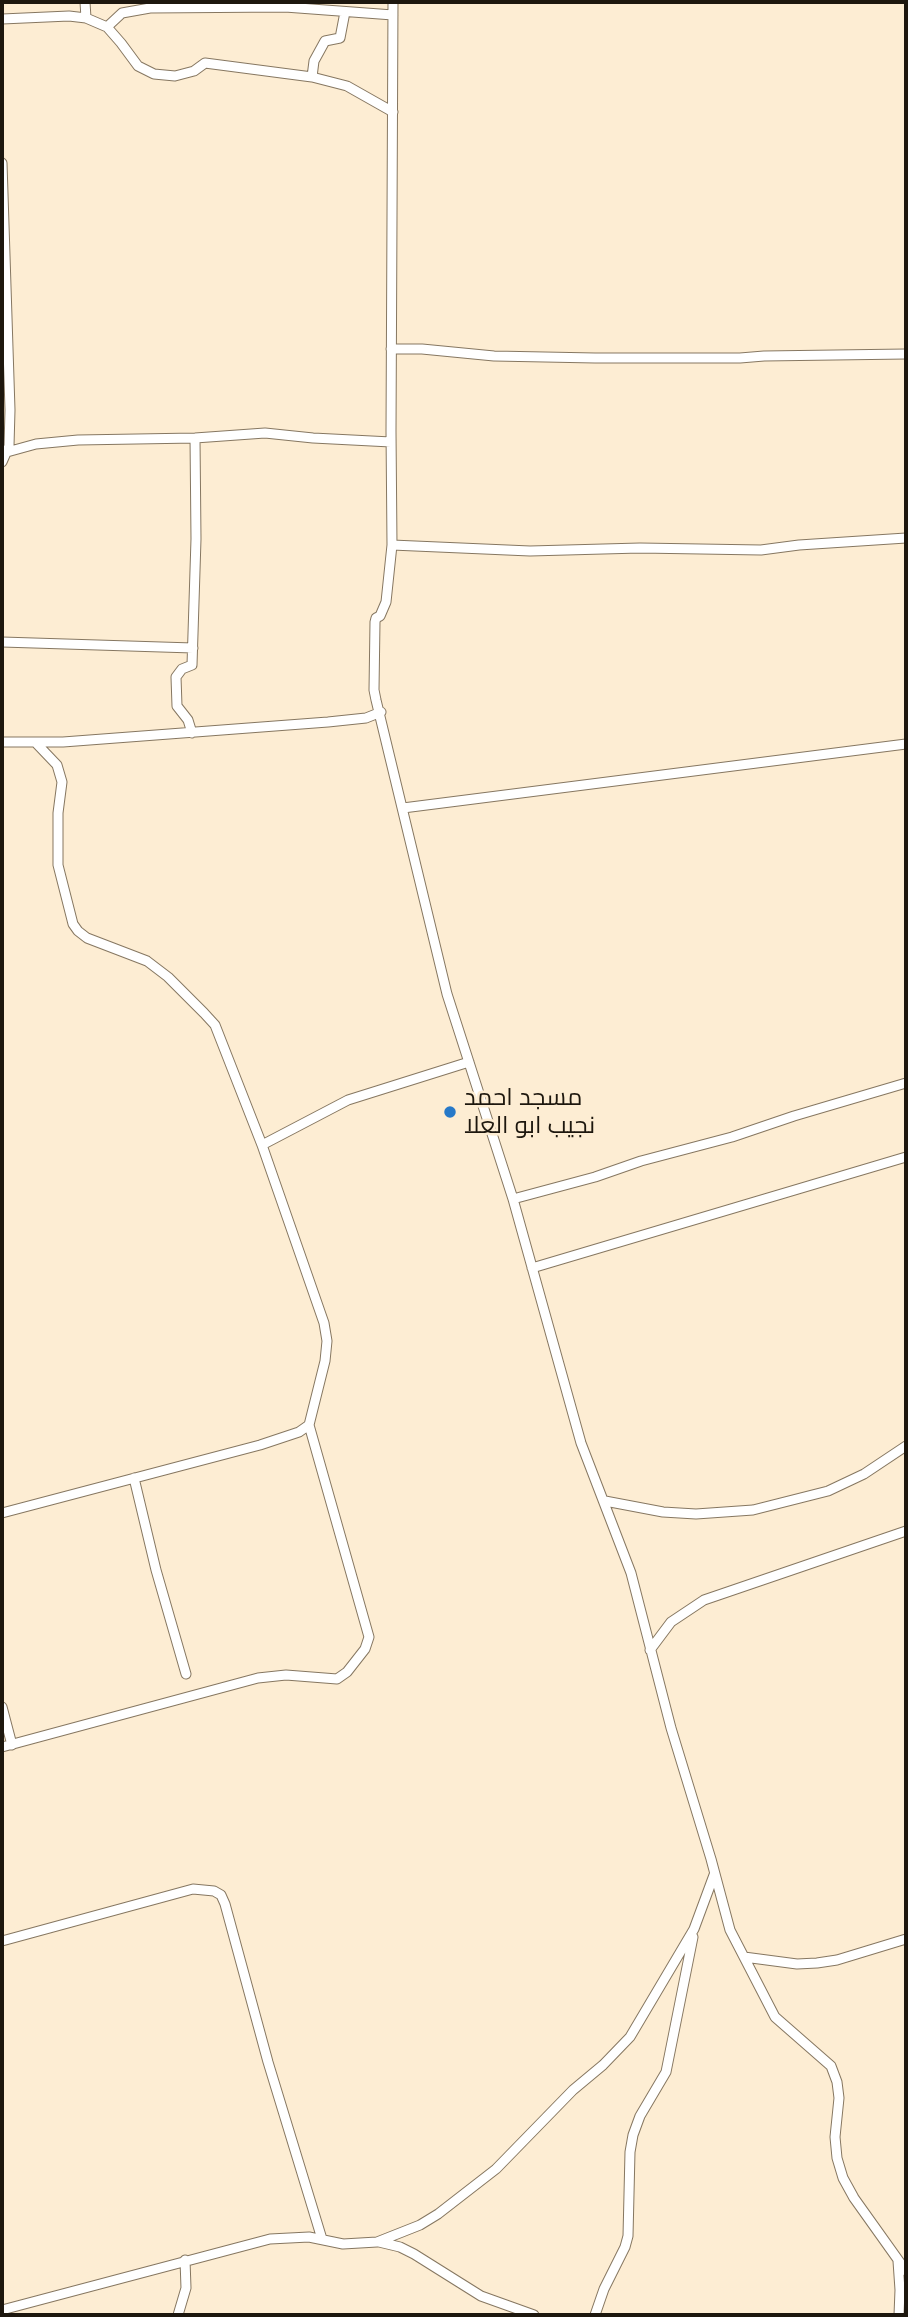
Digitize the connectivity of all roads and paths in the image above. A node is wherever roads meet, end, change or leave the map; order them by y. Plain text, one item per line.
1 (85, 2) edge
2 (393, 2) edge
3 (345, 12) junction
4 (393, 15) junction
5 (86, 18) junction
6 (2, 19) edge
7 (107, 27) junction
8 (312, 76) junction
9 (393, 112) junction
10 (2, 163) edge
11 (391, 349) junction
12 (906, 354) edge
13 (195, 438) junction
14 (391, 442) junction
15 (7, 452) junction
16 (2, 462) edge
17 (906, 538) edge
18 (392, 545) junction
19 (2, 642) edge
20 (193, 648) junction
21 (381, 712) junction
22 (192, 733) junction
23 (2, 742) edge
24 (68, 742) junction
25 (36, 743) junction
26 (906, 744) edge
27 (57, 765) junction
28 (403, 808) junction
29 (469, 1062) junction
30 (906, 1083) edge
31 (262, 1145) junction
32 (906, 1157) edge
33 (513, 1199) junction
34 (532, 1268) junction
35 (309, 1425) junction
36 (906, 1446) edge
37 (134, 1478) junction
38 (605, 1501) junction
39 (2, 1513) edge
40 (906, 1531) edge
41 (650, 1650) junction
42 (186, 1674) dead end
43 (2, 1707) edge
44 (12, 1745) junction
45 (2, 1748) edge
46 (715, 1874) junction
47 (694, 1929) junction
48 (906, 1939) edge
49 (2, 1941) edge
50 (744, 1956) junction
51 (322, 2239) junction
52 (377, 2242) junction
53 (897, 2256) junction
54 (185, 2260) junction
55 (906, 2271) edge
56 (2, 2310) edge
57 (178, 2315) edge
58 (534, 2315) edge
59 (595, 2315) edge
60 (899, 2315) edge

1 - 5 street
2 - 4 street
3 - 4 street
3 - 7 street
3 - 8 street
4 - 9 street
5 - 6 street
5 - 7 street
7 - 8 street
8 - 9 street
9 - 11 street
10 - 15 street
11 - 12 street
11 - 14 street
13 - 14 street
13 - 15 street
13 - 20 street
14 - 18 street
15 - 16 street
17 - 18 street
18 - 21 street
19 - 20 street
20 - 22 street
21 - 22 street
21 - 28 street
22 - 24 street
23 - 25 street
24 - 25 street
24 - 27 street
25 - 27 street
26 - 28 street
27 - 31 street
28 - 29 street
29 - 31 street
29 - 33 street
30 - 33 street
31 - 35 street
32 - 34 street
33 - 34 street
34 - 38 street
35 - 37 street
35 - 44 street
36 - 38 street
37 - 39 street
37 - 42 street
38 - 41 street
40 - 41 street
41 - 46 street
43 - 44 street
44 - 45 street
46 - 47 street
46 - 50 street
47 - 52 street
47 - 59 street
48 - 50 street
49 - 51 street
50 - 53 street
51 - 52 street
51 - 54 street
52 - 58 street
53 - 55 street
53 - 60 street
54 - 56 street
54 - 57 street

